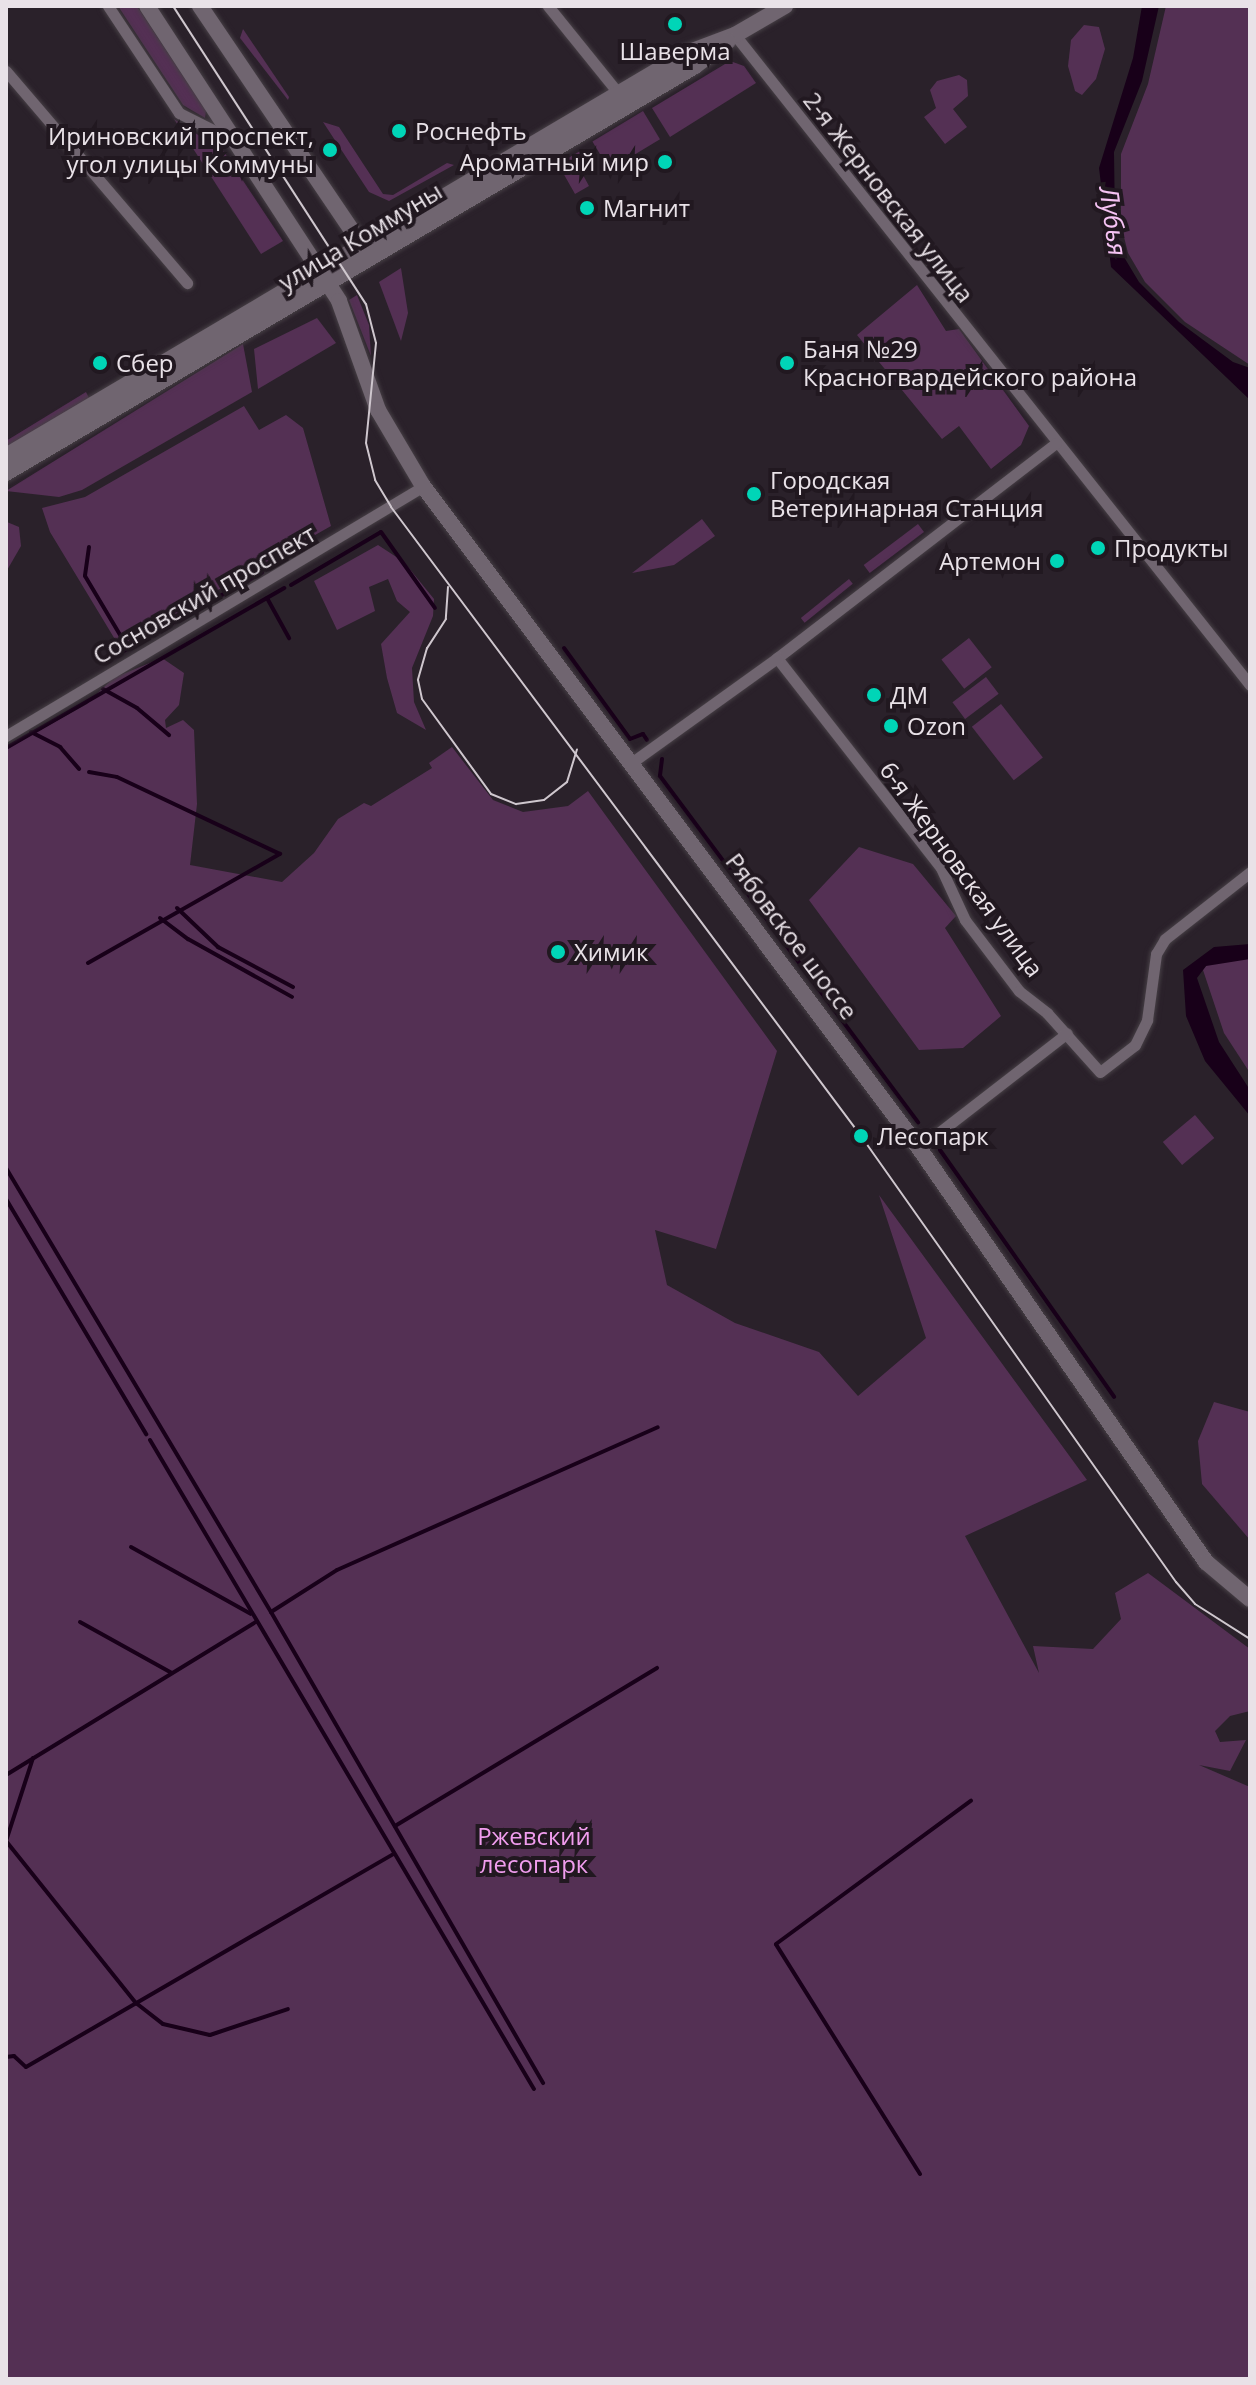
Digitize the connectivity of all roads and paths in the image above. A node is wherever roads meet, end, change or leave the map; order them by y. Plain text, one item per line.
1 (108, 6) edge
2 (147, 6) edge
3 (200, 6) edge
4 (548, 6) edge
5 (785, 6) edge
6 (735, 35) junction
7 (6, 71) edge
8 (622, 99) junction
9 (236, 142) junction
10 (361, 244) junction
11 (359, 265) junction
12 (324, 276) junction
13 (187, 283) dead end
14 (1056, 443) junction
15 (6, 456) edge
16 (6, 473) edge
17 (423, 486) junction
18 (777, 658) junction
19 (1250, 685) edge
20 (6, 736) edge
21 (631, 763) junction
22 (1250, 872) edge
23 (1067, 1033) junction
24 (919, 1148) junction
25 (1250, 1599) edge

1 - 9 street
2 - 9 main road, Рябовское шоссе
3 - 10 main road
4 - 8 street
5 - 6 main road, улица Коммуны
6 - 8 main road, улица Коммуны
6 - 14 street, 2-я Жерновская улица
7 - 13 street
8 - 10 main road, улица Коммуны
8 - 11 main road, улица Коммуны
9 - 12 main road, Рябовское шоссе
10 - 11 main road
10 - 12 main road, улица Коммуны
11 - 12 main road, улица Коммуны
12 - 15 main road, улица Коммуны
12 - 16 main road, улица Коммуны
12 - 17 main road, Рябовское шоссе
14 - 18 street
14 - 19 street, 2-я Жерновская улица
17 - 20 street, Сосновский проспект
17 - 21 main road, Рябовское шоссе
18 - 21 street
18 - 23 street, 6-я Жерновская улица
21 - 24 main road, Рябовское шоссе
22 - 23 street, 6-я Жерновская улица
23 - 24 street
24 - 25 main road, Рябовское шоссе

